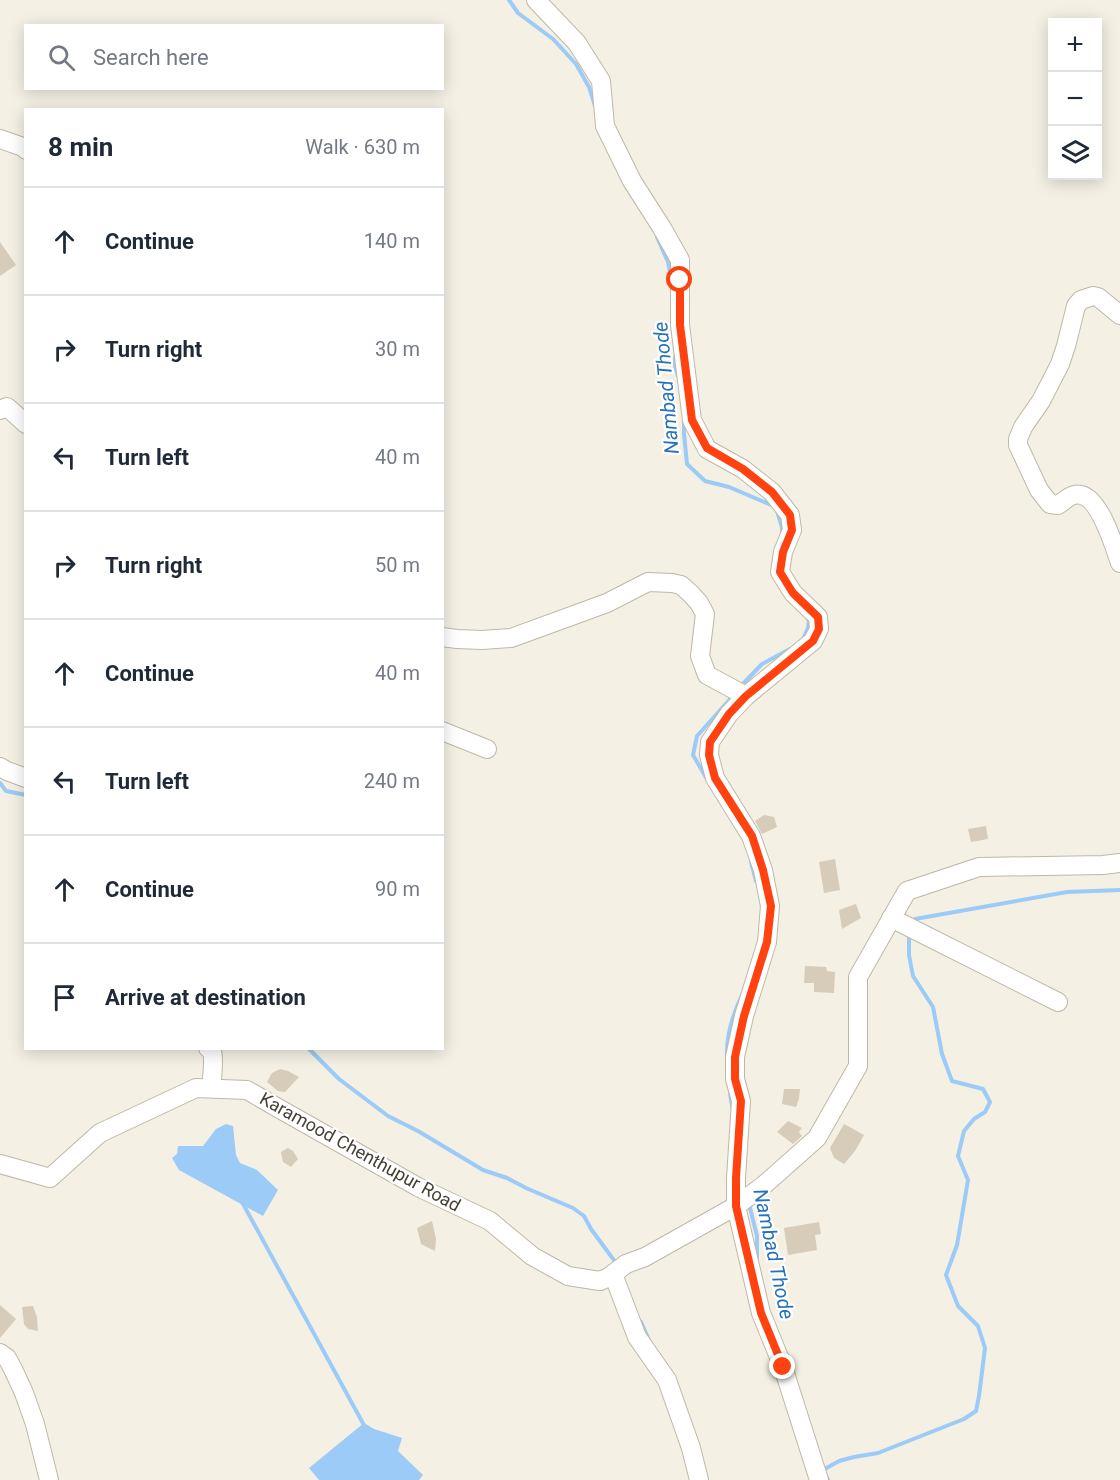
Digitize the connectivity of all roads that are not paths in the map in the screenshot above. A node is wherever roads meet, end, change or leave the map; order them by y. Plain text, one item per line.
1 (537, 0) edge
2 (0, 139) edge
3 (24, 148) edge
4 (1120, 315) edge
5 (0, 410) edge
6 (24, 422) edge
7 (1120, 563) edge
8 (444, 637) edge
9 (746, 696) junction
10 (444, 733) edge
11 (487, 749) dead end
12 (0, 767) edge
13 (24, 777) edge
14 (1120, 863) edge
15 (891, 918) junction
16 (1058, 1002) dead end
17 (211, 1050) edge
18 (212, 1088) junction
19 (0, 1164) edge
20 (739, 1204) junction
21 (618, 1271) junction
22 (0, 1353) edge
23 (49, 1480) edge
24 (699, 1480) edge
25 (819, 1480) edge

1 - 9 street
2 - 3 street
4 - 7 street
5 - 6 street
8 - 9 street
9 - 20 street
10 - 11 street
12 - 13 street
14 - 15 street, Karamood Chenthupur Road
15 - 16 street
15 - 20 street, Karamood Chenthupur Road
17 - 18 street
18 - 19 street, Karamood Chenthupur Road
18 - 21 street, Karamood Chenthupur Road
20 - 21 street, Karamood Chenthupur Road
20 - 25 street
21 - 24 street
22 - 23 street

